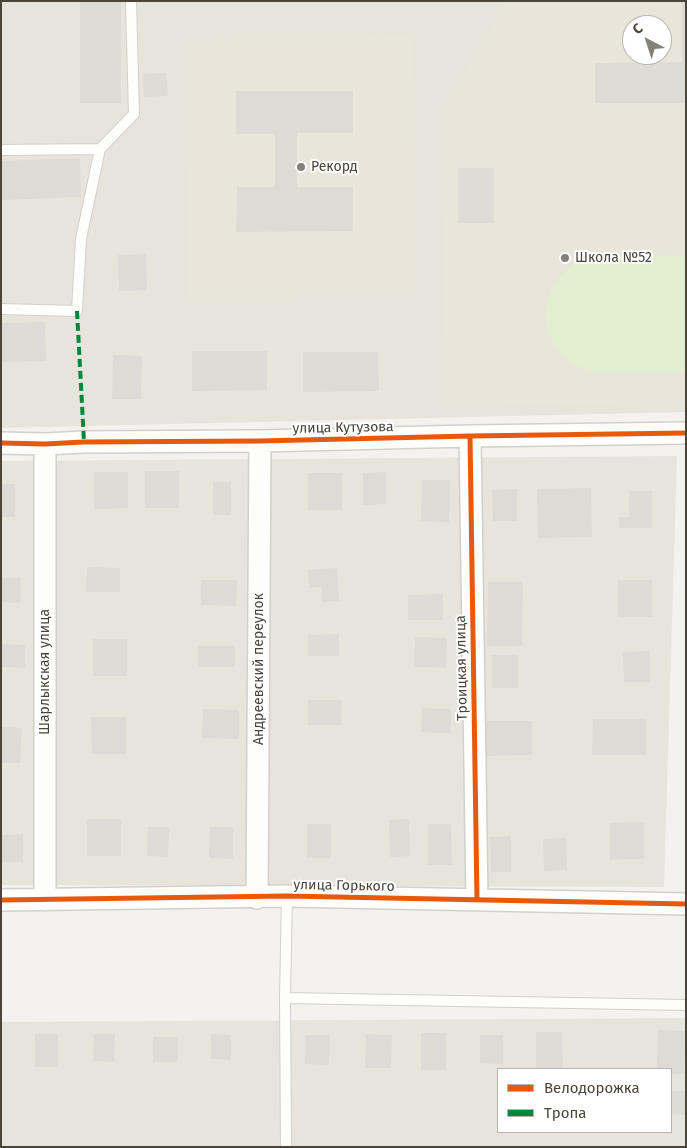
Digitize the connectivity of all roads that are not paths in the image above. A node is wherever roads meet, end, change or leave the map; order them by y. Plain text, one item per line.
1 (131, 1) edge
2 (100, 149) junction
3 (1, 150) edge
4 (1, 310) edge
5 (686, 433) edge
6 (470, 436) junction
7 (260, 441) junction
8 (1, 444) edge
9 (45, 444) junction
10 (287, 896) junction
11 (257, 898) junction
12 (1, 900) edge
13 (45, 900) junction
14 (477, 900) junction
15 (686, 904) edge
16 (285, 998) junction
17 (686, 1005) edge
18 (286, 1147) edge

1 - 2 lane
2 - 3 lane
2 - 4 lane
5 - 6 street, улица Кутузова
6 - 7 street, улица Кутузова
6 - 14 street, Троицкая улица
7 - 9 street, улица Кутузова
7 - 11 street, Андреевский переулок
8 - 9 street, улица Кутузова
9 - 13 street, Шарлыкская улица
10 - 11 street, улица Горького
10 - 14 street, улица Горького
10 - 16 lane
11 - 13 street, улица Горького
12 - 13 street, улица Горького
14 - 15 street, улица Горького
16 - 17 lane
16 - 18 lane

